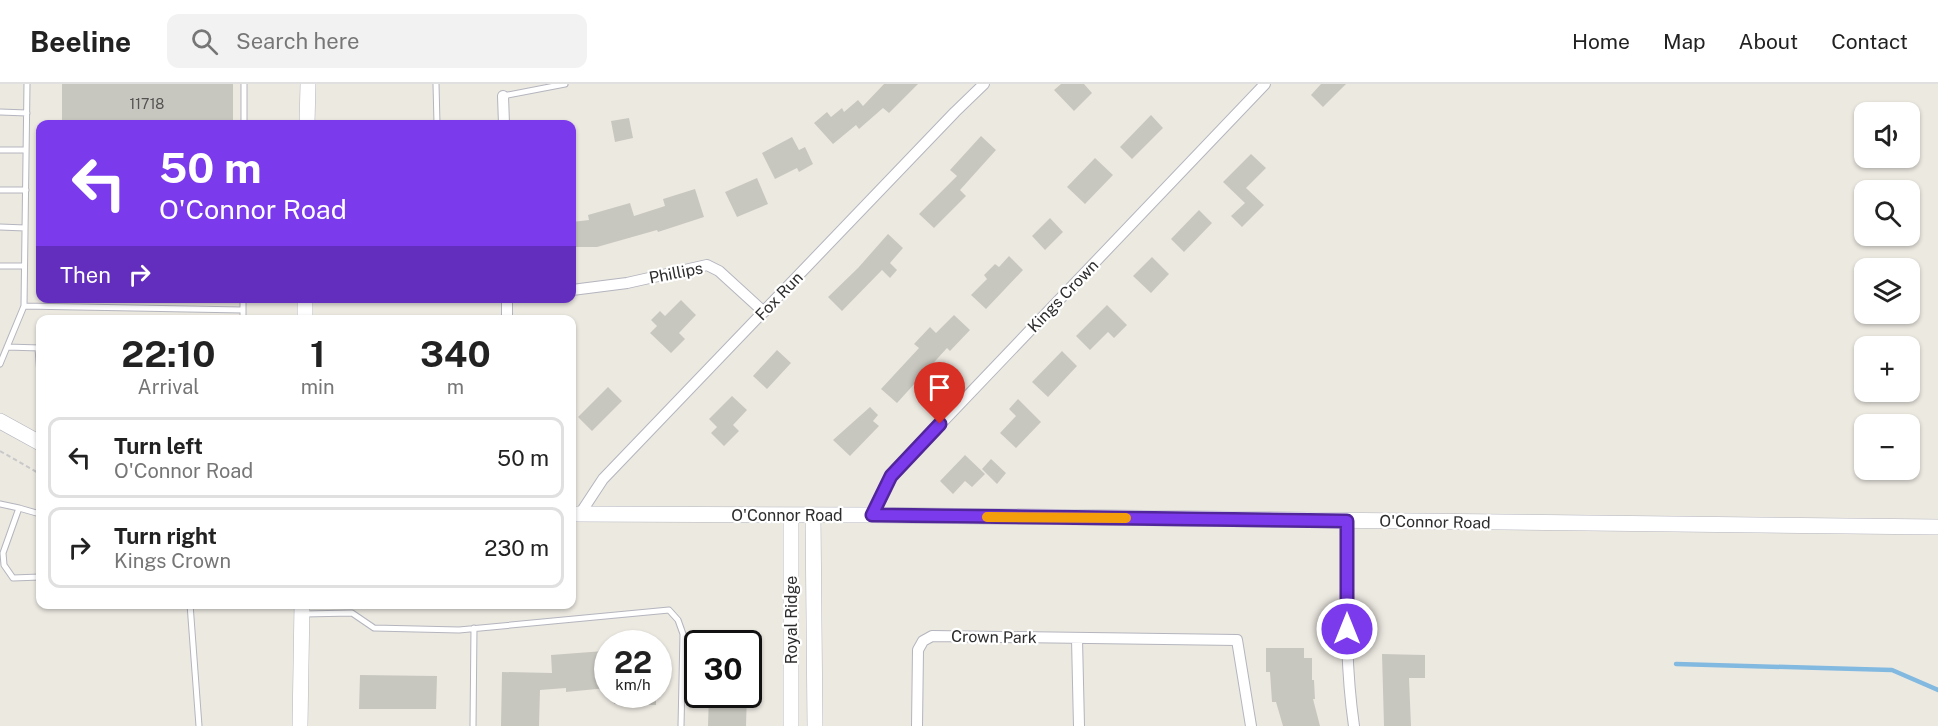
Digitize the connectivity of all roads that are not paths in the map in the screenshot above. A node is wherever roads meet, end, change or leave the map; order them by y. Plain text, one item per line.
1 (27, 84) edge
2 (244, 84) edge
3 (308, 84) edge
4 (436, 84) edge
5 (565, 84) edge
6 (984, 84) edge
7 (1265, 84) edge
8 (503, 96) joint
9 (0, 112) edge
10 (27, 113) junction
11 (244, 120) edge
12 (307, 120) edge
13 (437, 120) edge
14 (504, 120) edge
15 (0, 150) edge
16 (26, 150) junction
17 (0, 190) edge
18 (26, 190) junction
19 (0, 227) edge
20 (25, 228) junction
21 (0, 266) edge
22 (24, 266) junction
23 (576, 289) edge
24 (243, 303) edge
25 (24, 306) junction
26 (243, 310) junction
27 (764, 312) junction
28 (243, 315) edge
29 (7, 347) junction
30 (36, 348) edge
31 (0, 363) edge
32 (0, 421) edge
33 (36, 441) edge
34 (0, 504) edge
35 (19, 508) junction
36 (36, 511) edge
37 (576, 514) edge
38 (791, 515) junction
39 (813, 515) junction
40 (872, 515) junction
41 (1347, 521) junction
42 (1938, 527) edge
43 (36, 577) edge
44 (190, 609) edge
45 (302, 609) edge
46 (474, 628) junction
47 (1077, 639) junction
48 (199, 726) edge
49 (300, 726) edge
50 (473, 726) edge
51 (681, 726) edge
52 (791, 726) edge
53 (815, 726) edge
54 (917, 726) edge
55 (1079, 726) edge
56 (1251, 726) edge
57 (1354, 726) edge

1 - 10 lane
2 - 11 lane
3 - 12 main road
4 - 13 lane
5 - 8 lane
6 - 27 street, Fox Run
7 - 40 street, Kings Crown
8 - 14 street
9 - 10 lane
10 - 16 lane
15 - 16 lane
16 - 18 lane
17 - 18 lane
18 - 20 lane
19 - 20 lane
20 - 22 lane
21 - 22 lane
22 - 25 lane
23 - 27 street, Phillips
24 - 26 lane
25 - 26 lane
25 - 29 lane
26 - 28 lane
27 - 37 street, Fox Run
29 - 30 lane
29 - 31 lane
32 - 33 main road
34 - 35 lane
35 - 36 lane
35 - 43 lane
37 - 38 main road, O'Connor Road
38 - 39 main road, O'Connor Road
38 - 52 main road, Royal Ridge
39 - 40 main road, O'Connor Road
39 - 53 main road, Royal Ridge
40 - 41 main road, O'Connor Road
41 - 42 main road, O'Connor Road
41 - 57 street
44 - 48 lane
45 - 46 lane
45 - 49 main road
46 - 50 lane
46 - 51 lane
47 - 54 street, Crown Park
47 - 55 street
47 - 56 street, Crown Park

